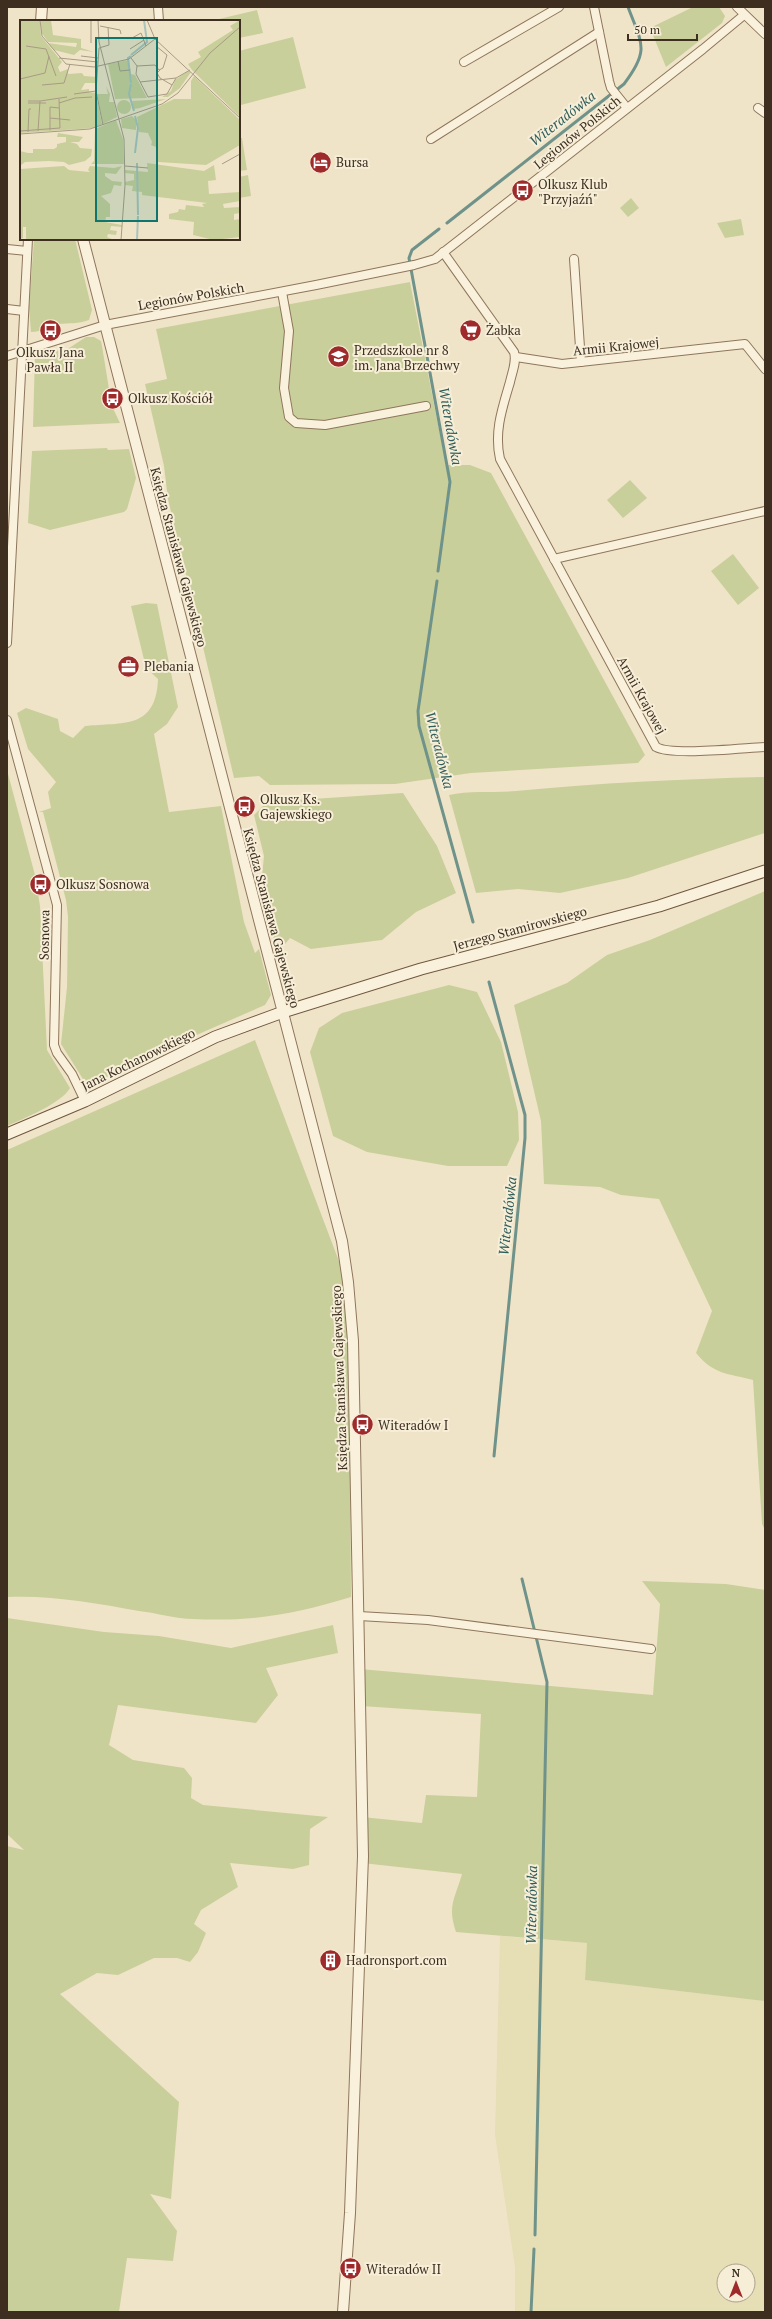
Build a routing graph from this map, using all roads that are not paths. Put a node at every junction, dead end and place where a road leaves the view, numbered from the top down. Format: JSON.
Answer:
{"nodes":[{"id":1,"x":42,"y":7,"type":"edge"},
{"id":2,"x":158,"y":7,"type":"edge"},
{"id":3,"x":560,"y":7,"type":"edge"},
{"id":4,"x":594,"y":7,"type":"edge"},
{"id":5,"x":737,"y":7,"type":"edge"},
{"id":6,"x":744,"y":15,"type":"junction"},
{"id":7,"x":42,"y":20,"type":"edge"},
{"id":8,"x":159,"y":20,"type":"edge"},
{"id":9,"x":599,"y":32,"type":"junction"},
{"id":10,"x":765,"y":34,"type":"edge"},
{"id":11,"x":464,"y":62,"type":"dead end"},
{"id":12,"x":627,"y":108,"type":"junction"},
{"id":13,"x":758,"y":108,"type":"dead end"},
{"id":14,"x":765,"y":113,"type":"edge"},
{"id":15,"x":431,"y":139,"type":"dead end"},
{"id":16,"x":28,"y":240,"type":"edge"},
{"id":17,"x":83,"y":240,"type":"edge"},
{"id":18,"x":7,"y":249,"type":"edge"},
{"id":19,"x":27,"y":251,"type":"junction"},
{"id":20,"x":443,"y":252,"type":"junction"},
{"id":21,"x":574,"y":259,"type":"dead end"},
{"id":22,"x":282,"y":292,"type":"junction"},
{"id":23,"x":7,"y":309,"type":"edge"},
{"id":24,"x":24,"y":311,"type":"junction"},
{"id":25,"x":105,"y":325,"type":"junction"},
{"id":26,"x":21,"y":352,"type":"junction"},
{"id":27,"x":7,"y":356,"type":"edge"},
{"id":28,"x":516,"y":357,"type":"junction"},
{"id":29,"x":581,"y":362,"type":"junction"},
{"id":30,"x":765,"y":369,"type":"edge"},
{"id":31,"x":426,"y":406,"type":"dead end"},
{"id":32,"x":765,"y":511,"type":"edge"},
{"id":33,"x":554,"y":559,"type":"junction"},
{"id":34,"x":7,"y":643,"type":"edge"},
{"id":35,"x":7,"y":720,"type":"edge"},
{"id":36,"x":765,"y":747,"type":"edge"},
{"id":37,"x":765,"y":871,"type":"edge"},
{"id":38,"x":283,"y":1012,"type":"junction"},
{"id":39,"x":85,"y":1101,"type":"junction"},
{"id":40,"x":7,"y":1134,"type":"edge"},
{"id":41,"x":359,"y":1616,"type":"junction"},
{"id":42,"x":651,"y":1649,"type":"dead end"},
{"id":43,"x":343,"y":2312,"type":"edge"}],
"edges":[{"from":1,"to":7,"type":"street"},
{"from":2,"to":8,"type":"street"},
{"from":3,"to":11,"type":"street"},
{"from":4,"to":9,"type":"street"},
{"from":5,"to":6,"type":"street"},
{"from":6,"to":10,"type":"street"},
{"from":6,"to":12,"type":"street","name":"Legionów Polskich"},
{"from":9,"to":12,"type":"street"},
{"from":9,"to":15,"type":"street"},
{"from":12,"to":20,"type":"street","name":"Legionów Polskich"},
{"from":13,"to":14,"type":"street"},
{"from":16,"to":19,"type":"street"},
{"from":17,"to":25,"type":"street","name":"Księdza Stanisława Gajewskiego"},
{"from":18,"to":19,"type":"street"},
{"from":19,"to":24,"type":"street"},
{"from":20,"to":22,"type":"street","name":"Legionów Polskich"},
{"from":20,"to":28,"type":"street"},
{"from":21,"to":29,"type":"street"},
{"from":22,"to":25,"type":"street","name":"Legionów Polskich"},
{"from":22,"to":31,"type":"street"},
{"from":23,"to":24,"type":"street"},
{"from":24,"to":26,"type":"street"},
{"from":25,"to":26,"type":"street","name":"Legionów Polskich"},
{"from":25,"to":38,"type":"street","name":"Księdza Stanisława Gajewskiego"},
{"from":26,"to":27,"type":"street","name":"Legionów Polskich"},
{"from":26,"to":34,"type":"street"},
{"from":28,"to":29,"type":"street","name":"Armii Krajowej"},
{"from":28,"to":33,"type":"street","name":"Armii Krajowej"},
{"from":29,"to":30,"type":"street","name":"Armii Krajowej"},
{"from":32,"to":33,"type":"street"},
{"from":33,"to":36,"type":"street","name":"Armii Krajowej"},
{"from":35,"to":39,"type":"street","name":"Sosnowa"},
{"from":37,"to":38,"type":"main road","name":"Jerzego Stamirowskiego"},
{"from":38,"to":39,"type":"main road","name":"Jana Kochanowskiego"},
{"from":38,"to":41,"type":"street","name":"Księdza Stanisława Gajewskiego"},
{"from":39,"to":40,"type":"main road","name":"Jana Kochanowskiego"},
{"from":41,"to":42,"type":"street"},
{"from":41,"to":43,"type":"street","name":"Księdza Stanisława Gajewskiego"}]}
